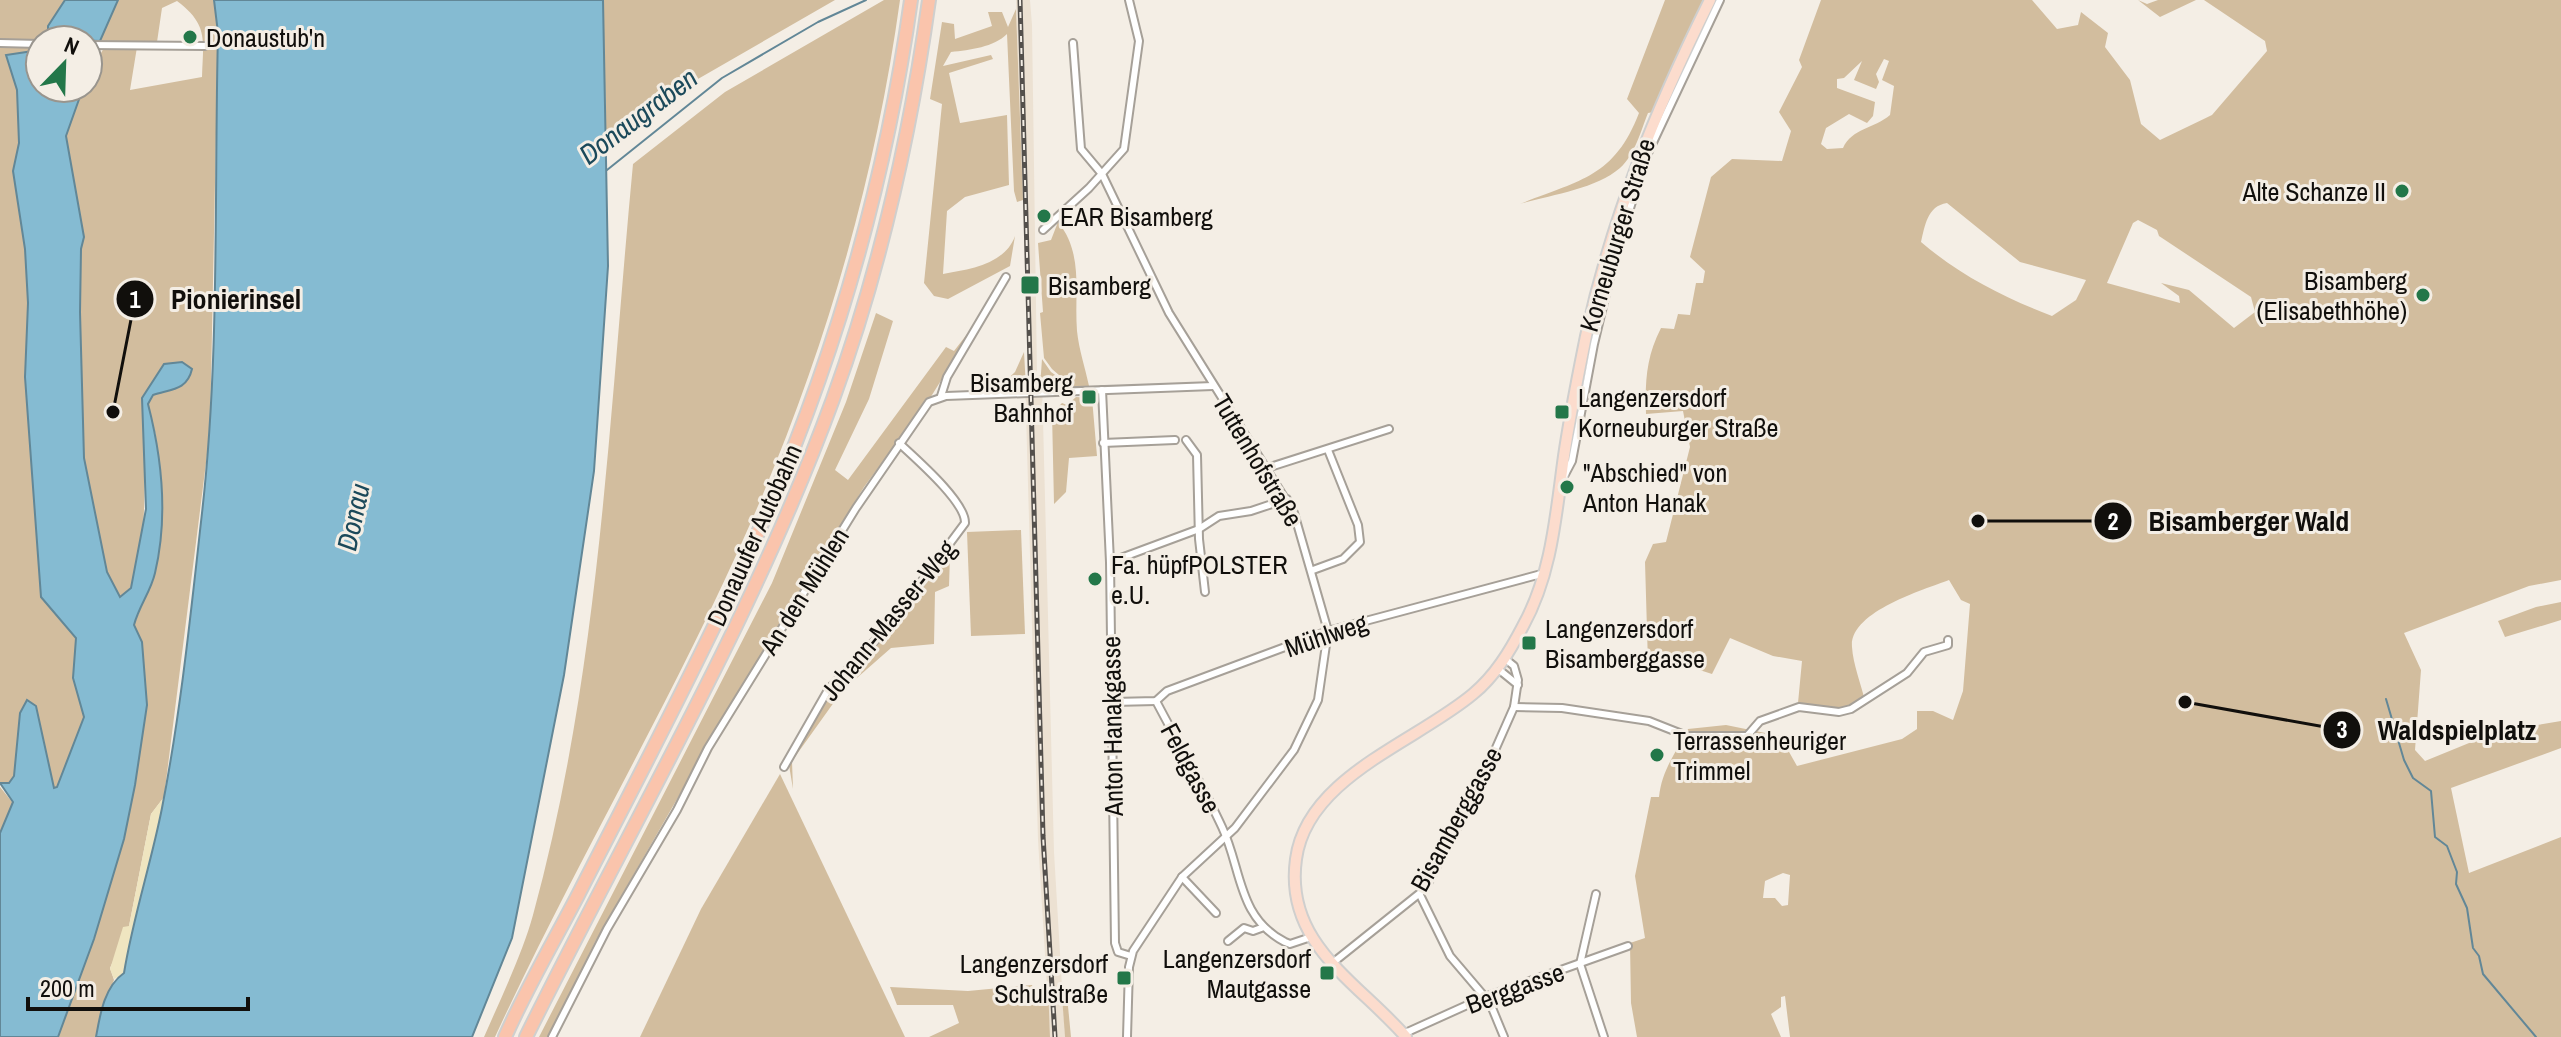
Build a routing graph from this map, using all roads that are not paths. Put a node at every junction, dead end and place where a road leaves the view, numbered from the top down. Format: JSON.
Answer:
{"nodes":[{"id":1,"x":1129,"y":0,"type":"edge"},
{"id":2,"x":1720,"y":0,"type":"edge"},
{"id":3,"x":929,"y":2,"type":"edge"},
{"id":4,"x":1710,"y":5,"type":"edge"},
{"id":5,"x":910,"y":6,"type":"edge"},
{"id":6,"x":0,"y":43,"type":"edge"},
{"id":7,"x":1073,"y":43,"type":"dead end"},
{"id":8,"x":24,"y":44,"type":"edge"},
{"id":9,"x":104,"y":45,"type":"edge"},
{"id":10,"x":205,"y":46,"type":"dead end"},
{"id":11,"x":1102,"y":174,"type":"junction"},
{"id":12,"x":1043,"y":230,"type":"dead end"},
{"id":13,"x":1006,"y":277,"type":"dead end"},
{"id":14,"x":1213,"y":386,"type":"junction"},
{"id":15,"x":1102,"y":390,"type":"junction"},
{"id":16,"x":941,"y":396,"type":"junction"},
{"id":17,"x":1389,"y":429,"type":"dead end"},
{"id":18,"x":1175,"y":440,"type":"dead end"},
{"id":19,"x":1186,"y":440,"type":"dead end"},
{"id":20,"x":899,"y":443,"type":"junction"},
{"id":21,"x":1103,"y":443,"type":"junction"},
{"id":22,"x":1328,"y":450,"type":"junction"},
{"id":23,"x":1267,"y":468,"type":"junction"},
{"id":24,"x":1287,"y":499,"type":"junction"},
{"id":25,"x":1199,"y":529,"type":"junction"},
{"id":26,"x":1110,"y":562,"type":"junction"},
{"id":27,"x":1313,"y":570,"type":"junction"},
{"id":28,"x":1545,"y":573,"type":"junction"},
{"id":29,"x":1205,"y":592,"type":"dead end"},
{"id":30,"x":1328,"y":631,"type":"junction"},
{"id":31,"x":1948,"y":640,"type":"dead end"},
{"id":32,"x":1504,"y":658,"type":"junction"},
{"id":33,"x":1497,"y":668,"type":"junction"},
{"id":34,"x":1518,"y":685,"type":"junction"},
{"id":35,"x":1156,"y":701,"type":"junction"},
{"id":36,"x":1113,"y":702,"type":"junction"},
{"id":37,"x":1514,"y":707,"type":"junction"},
{"id":38,"x":784,"y":767,"type":"dead end"},
{"id":39,"x":1226,"y":836,"type":"junction"},
{"id":40,"x":1182,"y":877,"type":"junction"},
{"id":41,"x":1596,"y":894,"type":"dead end"},
{"id":42,"x":1420,"y":895,"type":"junction"},
{"id":43,"x":1216,"y":913,"type":"dead end"},
{"id":44,"x":1264,"y":927,"type":"junction"},
{"id":45,"x":1311,"y":937,"type":"junction"},
{"id":46,"x":1228,"y":941,"type":"dead end"},
{"id":47,"x":1628,"y":946,"type":"dead end"},
{"id":48,"x":1131,"y":956,"type":"junction"},
{"id":49,"x":1580,"y":964,"type":"junction"},
{"id":50,"x":1330,"y":965,"type":"junction"},
{"id":51,"x":1485,"y":997,"type":"junction"},
{"id":52,"x":1404,"y":1035,"type":"edge"},
{"id":53,"x":505,"y":1037,"type":"edge"},
{"id":54,"x":526,"y":1037,"type":"edge"},
{"id":55,"x":552,"y":1037,"type":"edge"},
{"id":56,"x":1127,"y":1037,"type":"edge"},
{"id":57,"x":1504,"y":1037,"type":"edge"},
{"id":58,"x":1604,"y":1037,"type":"edge"}],
"edges":[{"from":1,"to":11,"type":"street"},
{"from":2,"to":4,"type":"street"},
{"from":3,"to":54,"type":"highway","name":"Donauufer Autobahn"},
{"from":4,"to":28,"type":"main road","name":"Korneuburger Straße"},
{"from":5,"to":53,"type":"highway","name":"Donauufer Autobahn"},
{"from":6,"to":8,"type":"street"},
{"from":7,"to":11,"type":"street","name":"Tuttenhofstraße"},
{"from":9,"to":10,"type":"street"},
{"from":11,"to":12,"type":"street"},
{"from":11,"to":14,"type":"street","name":"Tuttenhofstraße"},
{"from":13,"to":16,"type":"street"},
{"from":14,"to":15,"type":"street"},
{"from":14,"to":23,"type":"street","name":"Tuttenhofstraße"},
{"from":15,"to":16,"type":"street"},
{"from":15,"to":21,"type":"street","name":"Anton Hanakgasse"},
{"from":16,"to":20,"type":"street","name":"An den Mühlen"},
{"from":17,"to":22,"type":"street"},
{"from":18,"to":21,"type":"street"},
{"from":19,"to":25,"type":"street"},
{"from":20,"to":38,"type":"street","name":"Johann-Masser-Weg"},
{"from":20,"to":55,"type":"street","name":"An den Mühlen"},
{"from":21,"to":26,"type":"street","name":"Anton Hanakgasse"},
{"from":22,"to":23,"type":"street"},
{"from":22,"to":27,"type":"street"},
{"from":23,"to":24,"type":"street","name":"Tuttenhofstraße"},
{"from":24,"to":25,"type":"street"},
{"from":24,"to":27,"type":"street","name":"Tuttenhofstraße"},
{"from":25,"to":26,"type":"street"},
{"from":25,"to":29,"type":"street"},
{"from":26,"to":36,"type":"street","name":"Anton Hanakgasse"},
{"from":27,"to":30,"type":"street","name":"Tuttenhofstraße"},
{"from":28,"to":30,"type":"street","name":"Mühlweg"},
{"from":28,"to":32,"type":"main road","name":"Korneuburger Straße"},
{"from":30,"to":35,"type":"street","name":"Mühlweg"},
{"from":30,"to":39,"type":"street","name":"Tuttenhofstraße"},
{"from":31,"to":37,"type":"street"},
{"from":32,"to":33,"type":"main road","name":"Korneuburger Straße"},
{"from":32,"to":34,"type":"street"},
{"from":33,"to":34,"type":"street"},
{"from":33,"to":45,"type":"main road","name":"Korneuburger Straße"},
{"from":34,"to":37,"type":"street","name":"Bisamberggasse"},
{"from":35,"to":36,"type":"street","name":"Mühlweg"},
{"from":35,"to":39,"type":"street","name":"Feldgasse"},
{"from":36,"to":48,"type":"street","name":"Anton Hanakgasse"},
{"from":37,"to":42,"type":"street","name":"Bisamberggasse"},
{"from":39,"to":40,"type":"street","name":"Tuttenhofstraße"},
{"from":39,"to":44,"type":"street","name":"Feldgasse"},
{"from":40,"to":43,"type":"street"},
{"from":40,"to":48,"type":"street","name":"Tuttenhofstraße"},
{"from":41,"to":49,"type":"street"},
{"from":42,"to":50,"type":"street","name":"Bisamberggasse"},
{"from":42,"to":51,"type":"street"},
{"from":44,"to":45,"type":"street"},
{"from":44,"to":46,"type":"street"},
{"from":45,"to":50,"type":"main road","name":"Korneuburger Straße"},
{"from":47,"to":49,"type":"street","name":"Berggasse"},
{"from":48,"to":56,"type":"street"},
{"from":49,"to":51,"type":"street","name":"Berggasse"},
{"from":49,"to":58,"type":"street"},
{"from":50,"to":52,"type":"main road","name":"Korneuburger Straße"},
{"from":51,"to":52,"type":"street","name":"Berggasse"},
{"from":51,"to":57,"type":"street"}]}
